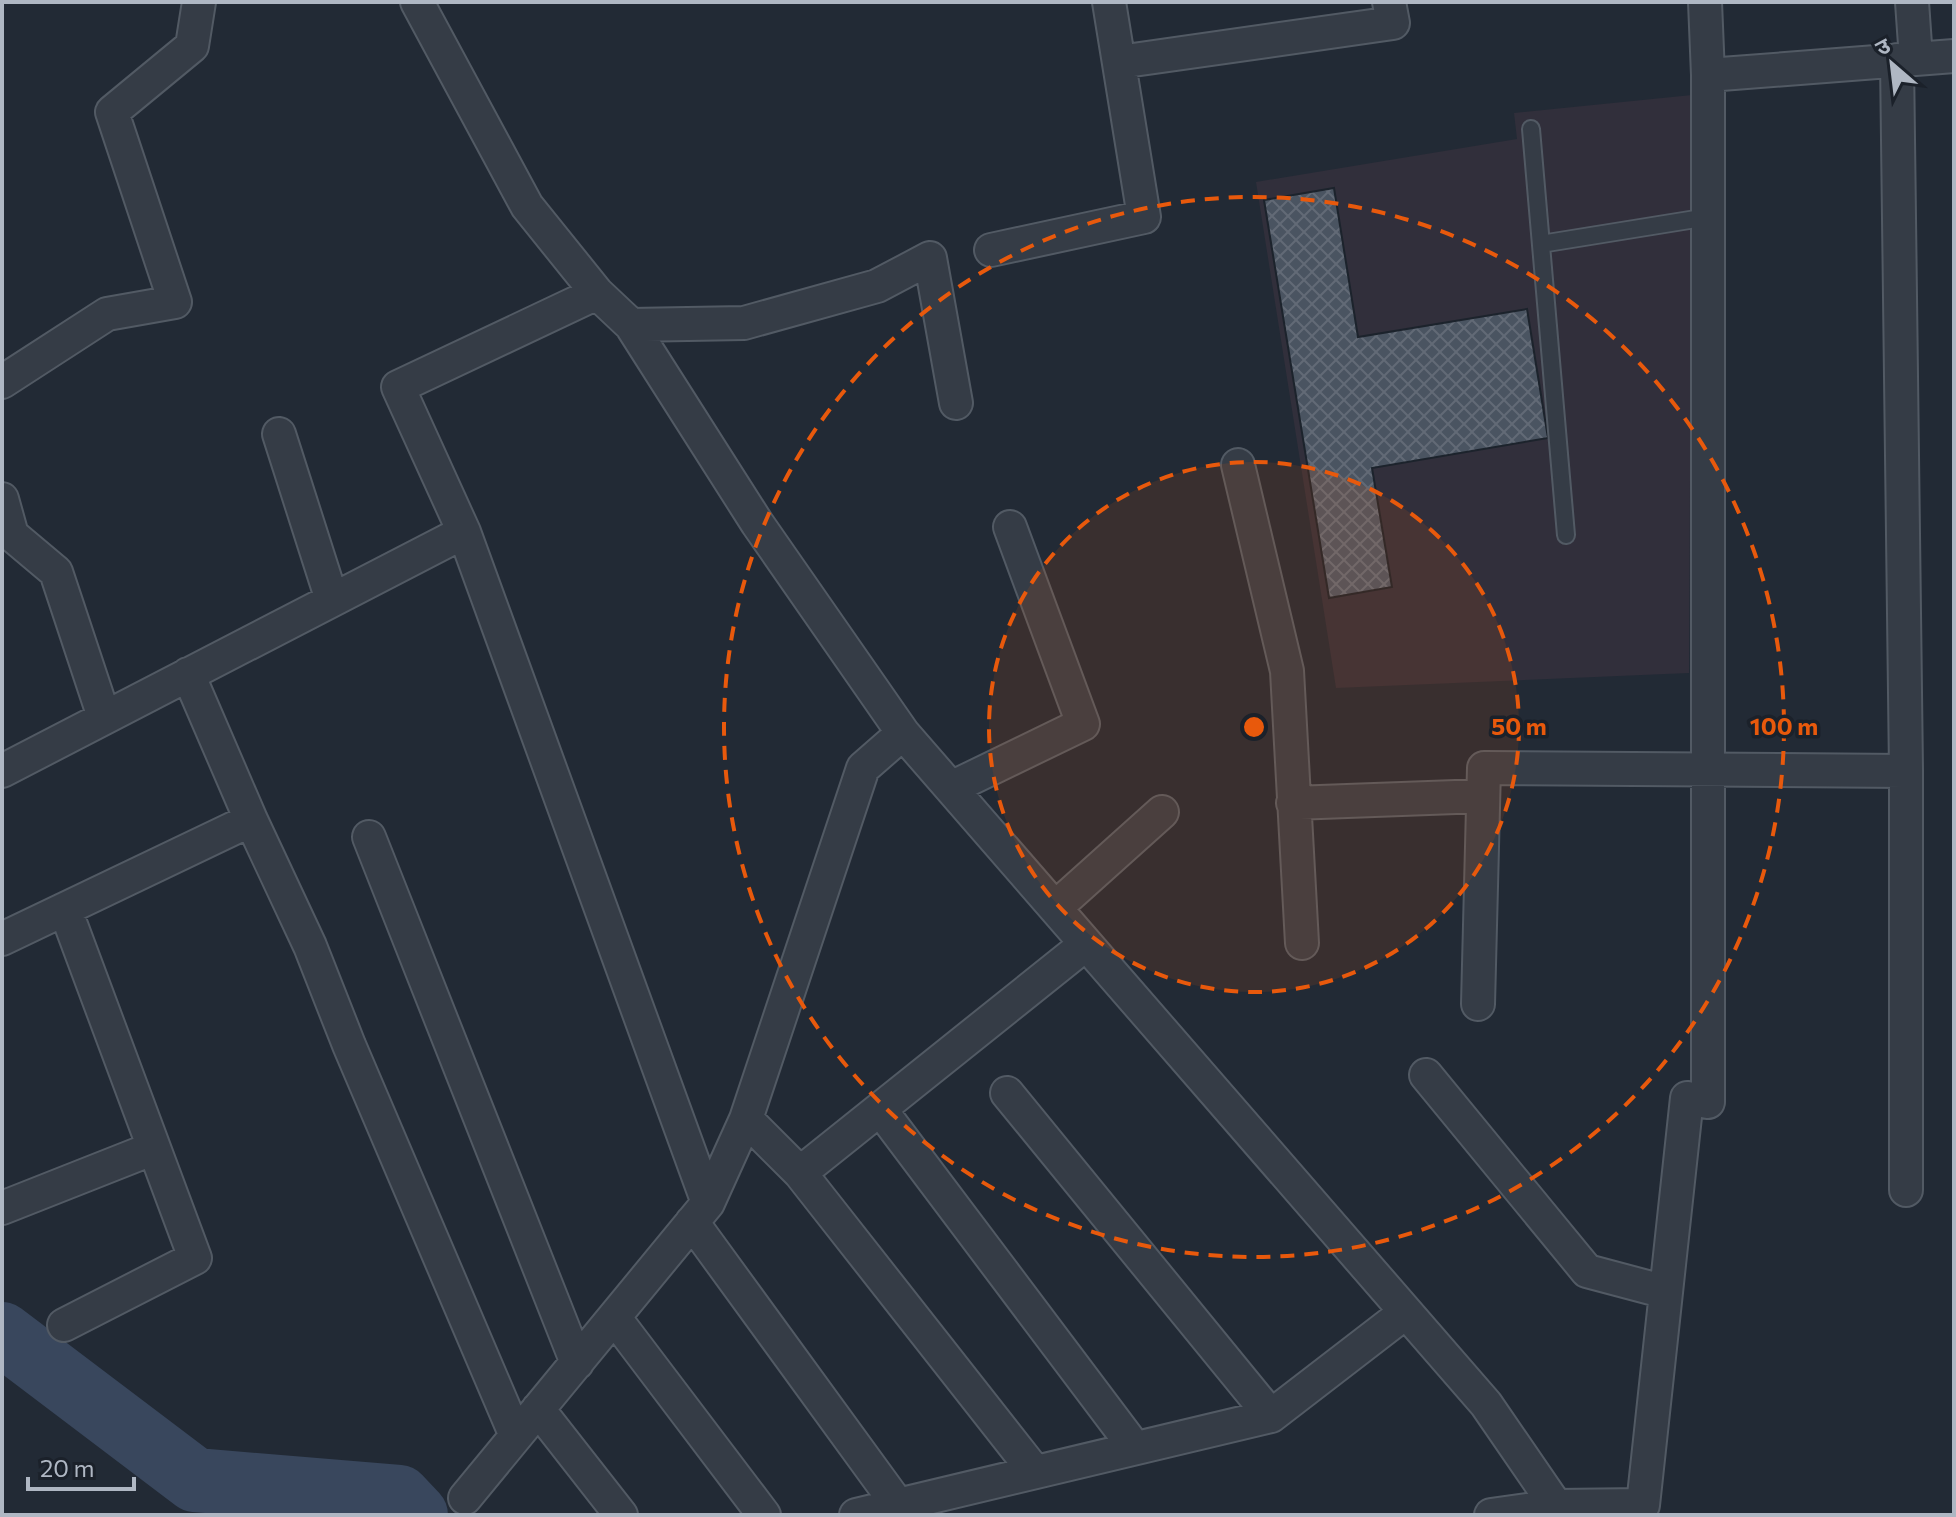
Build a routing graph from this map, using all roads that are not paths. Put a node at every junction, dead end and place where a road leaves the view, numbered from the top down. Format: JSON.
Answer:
{"nodes":[{"id":1,"x":199,"y":2,"type":"edge"},
{"id":2,"x":417,"y":2,"type":"edge"},
{"id":3,"x":1109,"y":2,"type":"edge"},
{"id":4,"x":1389,"y":2,"type":"edge"},
{"id":5,"x":1705,"y":2,"type":"edge"},
{"id":6,"x":1912,"y":2,"type":"edge"},
{"id":7,"x":1954,"y":56,"type":"edge"},
{"id":8,"x":1907,"y":60,"type":"junction"},
{"id":9,"x":1119,"y":62,"type":"junction"},
{"id":10,"x":1708,"y":75,"type":"junction"},
{"id":11,"x":1531,"y":129,"type":"dead end"},
{"id":12,"x":1708,"y":217,"type":"junction"},
{"id":13,"x":1541,"y":244,"type":"junction"},
{"id":14,"x":991,"y":250,"type":"dead end"},
{"id":15,"x":597,"y":293,"type":"junction"},
{"id":16,"x":631,"y":325,"type":"junction"},
{"id":17,"x":2,"y":382,"type":"edge"},
{"id":18,"x":956,"y":403,"type":"dead end"},
{"id":19,"x":279,"y":434,"type":"dead end"},
{"id":20,"x":1238,"y":465,"type":"dead end"},
{"id":21,"x":2,"y":499,"type":"edge"},
{"id":22,"x":1010,"y":527,"type":"dead end"},
{"id":23,"x":464,"y":532,"type":"junction"},
{"id":24,"x":1566,"y":535,"type":"dead end"},
{"id":25,"x":332,"y":600,"type":"junction"},
{"id":26,"x":188,"y":674,"type":"junction"},
{"id":27,"x":104,"y":717,"type":"junction"},
{"id":28,"x":903,"y":733,"type":"junction"},
{"id":29,"x":1706,"y":768,"type":"junction"},
{"id":30,"x":2,"y":771,"type":"edge"},
{"id":31,"x":1906,"y":771,"type":"junction"},
{"id":32,"x":951,"y":788,"type":"junction"},
{"id":33,"x":1483,"y":796,"type":"junction"},
{"id":34,"x":1293,"y":803,"type":"junction"},
{"id":35,"x":1162,"y":812,"type":"dead end"},
{"id":36,"x":251,"y":820,"type":"junction"},
{"id":37,"x":369,"y":837,"type":"dead end"},
{"id":38,"x":1055,"y":908,"type":"junction"},
{"id":39,"x":65,"y":909,"type":"junction"},
{"id":40,"x":2,"y":939,"type":"edge"},
{"id":41,"x":1302,"y":943,"type":"dead end"},
{"id":42,"x":1086,"y":944,"type":"junction"},
{"id":43,"x":1478,"y":1004,"type":"dead end"},
{"id":44,"x":1426,"y":1075,"type":"dead end"},
{"id":45,"x":1007,"y":1093,"type":"dead end"},
{"id":46,"x":880,"y":1109,"type":"junction"},
{"id":47,"x":746,"y":1119,"type":"junction"},
{"id":48,"x":154,"y":1148,"type":"junction"},
{"id":49,"x":800,"y":1173,"type":"junction"},
{"id":50,"x":1906,"y":1190,"type":"dead end"},
{"id":51,"x":2,"y":1208,"type":"edge"},
{"id":52,"x":700,"y":1212,"type":"junction"},
{"id":53,"x":1666,"y":1292,"type":"junction"},
{"id":54,"x":1406,"y":1312,"type":"junction"},
{"id":55,"x":614,"y":1317,"type":"junction"},
{"id":56,"x":64,"y":1325,"type":"dead end"},
{"id":57,"x":577,"y":1363,"type":"junction"},
{"id":58,"x":538,"y":1409,"type":"junction"},
{"id":59,"x":1271,"y":1416,"type":"junction"},
{"id":60,"x":516,"y":1436,"type":"junction"},
{"id":61,"x":1135,"y":1448,"type":"junction"},
{"id":62,"x":1035,"y":1472,"type":"junction"},
{"id":63,"x":465,"y":1498,"type":"dead end"},
{"id":64,"x":898,"y":1505,"type":"junction"},
{"id":65,"x":1556,"y":1506,"type":"junction"},
{"id":66,"x":621,"y":1515,"type":"edge"},
{"id":67,"x":764,"y":1515,"type":"edge"},
{"id":68,"x":856,"y":1515,"type":"edge"},
{"id":69,"x":1491,"y":1515,"type":"edge"}],
"edges":[{"from":1,"to":17,"type":"street"},
{"from":2,"to":15,"type":"street"},
{"from":3,"to":9,"type":"street"},
{"from":4,"to":9,"type":"street"},
{"from":5,"to":10,"type":"street"},
{"from":6,"to":8,"type":"street"},
{"from":7,"to":8,"type":"street"},
{"from":8,"to":10,"type":"street"},
{"from":8,"to":31,"type":"street"},
{"from":9,"to":14,"type":"street"},
{"from":10,"to":12,"type":"street"},
{"from":11,"to":13,"type":"lane"},
{"from":12,"to":13,"type":"lane"},
{"from":12,"to":29,"type":"street"},
{"from":13,"to":24,"type":"lane"},
{"from":15,"to":16,"type":"street"},
{"from":15,"to":23,"type":"street"},
{"from":16,"to":18,"type":"street"},
{"from":16,"to":28,"type":"street"},
{"from":19,"to":25,"type":"street"},
{"from":20,"to":34,"type":"street"},
{"from":21,"to":27,"type":"street"},
{"from":22,"to":32,"type":"street"},
{"from":23,"to":25,"type":"street"},
{"from":23,"to":52,"type":"street"},
{"from":25,"to":26,"type":"street"},
{"from":26,"to":27,"type":"street"},
{"from":26,"to":36,"type":"street"},
{"from":27,"to":30,"type":"street"},
{"from":28,"to":32,"type":"street"},
{"from":28,"to":47,"type":"street"},
{"from":29,"to":31,"type":"street"},
{"from":29,"to":33,"type":"street"},
{"from":29,"to":53,"type":"street"},
{"from":31,"to":50,"type":"street"},
{"from":32,"to":38,"type":"street"},
{"from":33,"to":34,"type":"street"},
{"from":33,"to":43,"type":"street"},
{"from":34,"to":41,"type":"street"},
{"from":35,"to":38,"type":"street"},
{"from":36,"to":39,"type":"street"},
{"from":36,"to":60,"type":"street"},
{"from":37,"to":57,"type":"street"},
{"from":38,"to":42,"type":"street"},
{"from":39,"to":40,"type":"street"},
{"from":39,"to":48,"type":"street"},
{"from":42,"to":46,"type":"street"},
{"from":42,"to":54,"type":"street"},
{"from":44,"to":53,"type":"street"},
{"from":45,"to":59,"type":"street"},
{"from":46,"to":49,"type":"street"},
{"from":46,"to":61,"type":"street"},
{"from":47,"to":49,"type":"street"},
{"from":47,"to":52,"type":"street"},
{"from":48,"to":51,"type":"street"},
{"from":48,"to":56,"type":"street"},
{"from":49,"to":62,"type":"street"},
{"from":52,"to":55,"type":"street"},
{"from":52,"to":64,"type":"street"},
{"from":53,"to":65,"type":"street"},
{"from":54,"to":59,"type":"street"},
{"from":54,"to":65,"type":"street"},
{"from":55,"to":57,"type":"street"},
{"from":55,"to":67,"type":"street"},
{"from":57,"to":58,"type":"street"},
{"from":58,"to":60,"type":"street"},
{"from":58,"to":66,"type":"street"},
{"from":59,"to":61,"type":"street"},
{"from":60,"to":63,"type":"street"},
{"from":61,"to":62,"type":"street"},
{"from":62,"to":64,"type":"street"},
{"from":64,"to":68,"type":"street"},
{"from":65,"to":69,"type":"street"}]}
